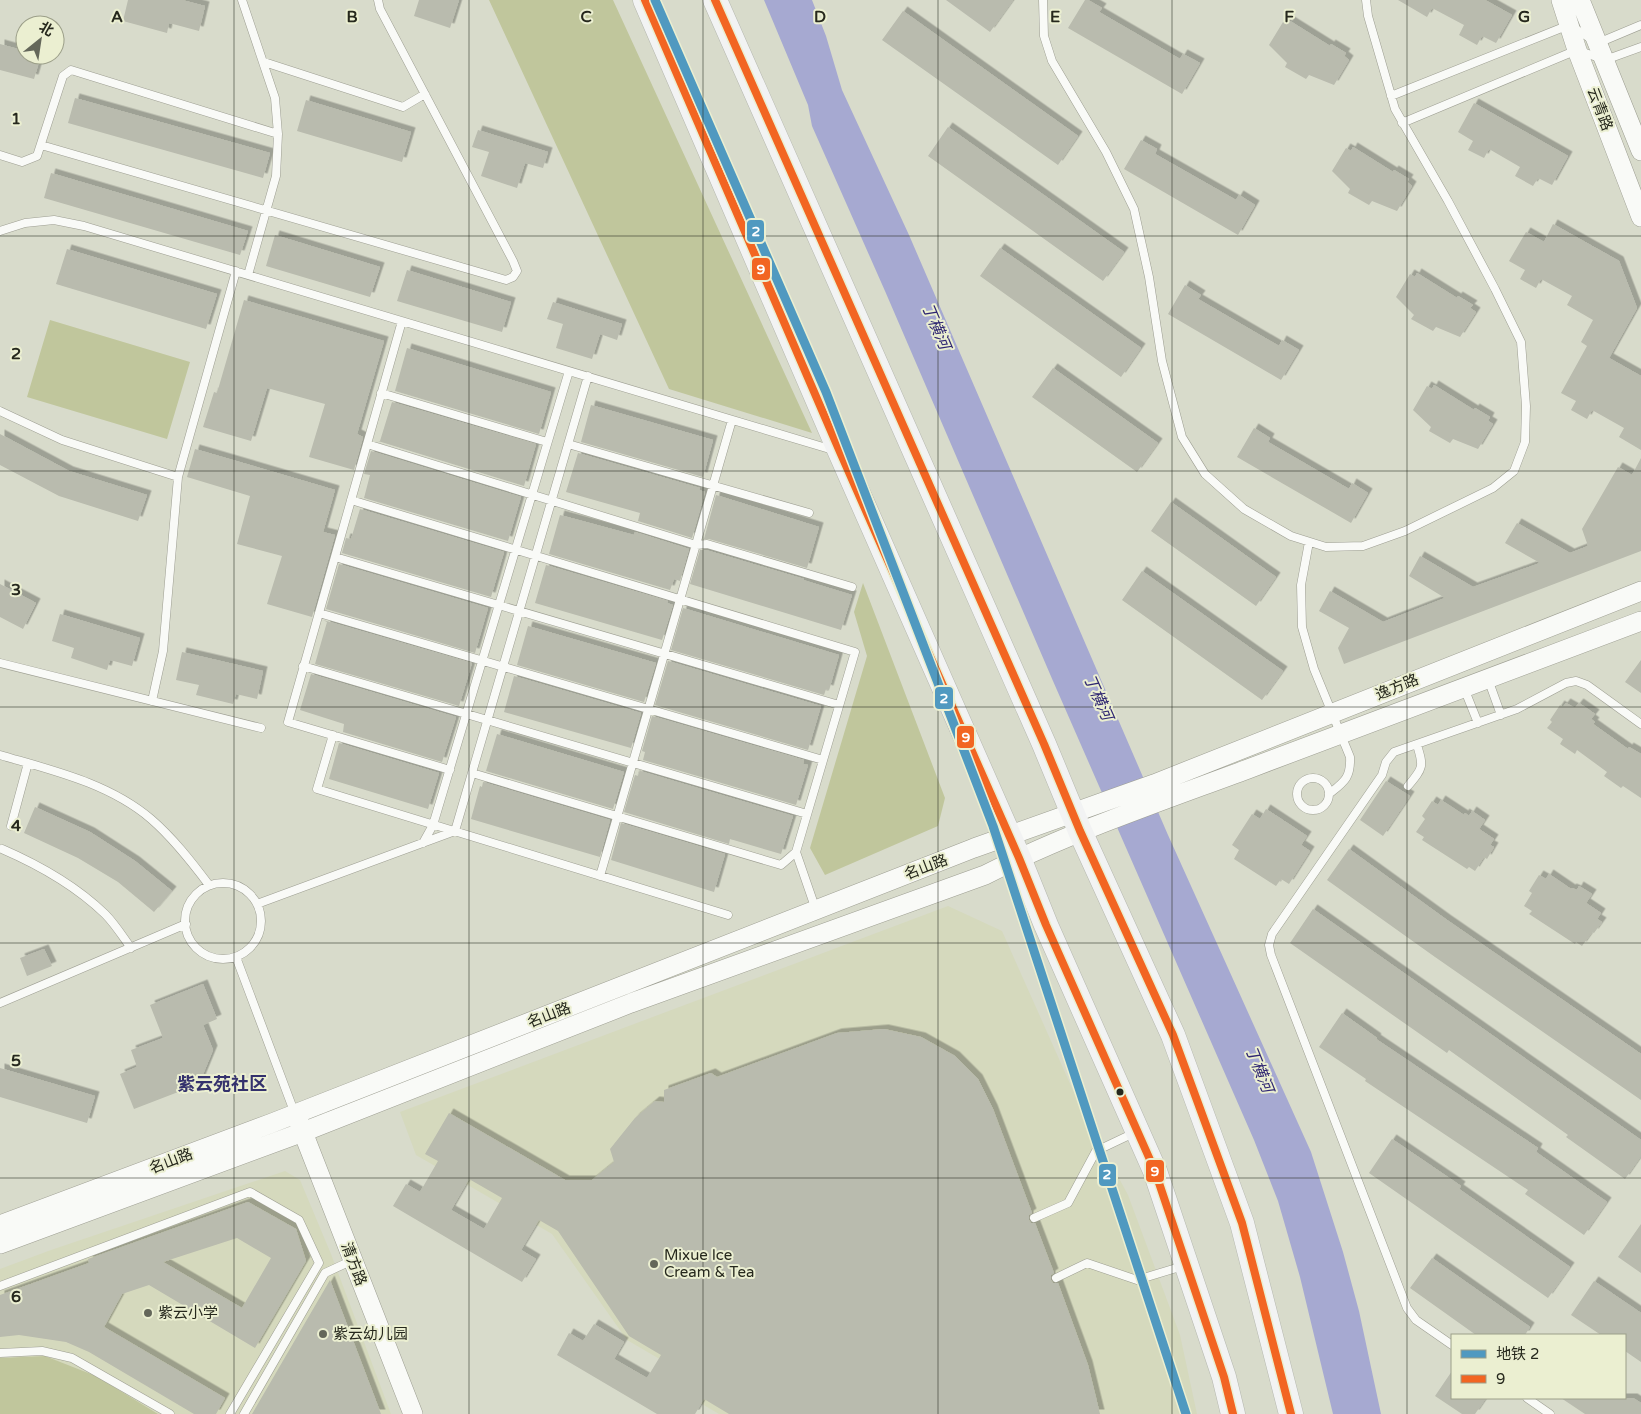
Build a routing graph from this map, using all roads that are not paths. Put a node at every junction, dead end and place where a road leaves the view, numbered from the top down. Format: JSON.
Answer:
{"nodes":[{"id":1,"x":242,"y":0,"type":"edge"},
{"id":2,"x":378,"y":0,"type":"edge"},
{"id":3,"x":644,"y":0,"type":"edge"},
{"id":4,"x":715,"y":0,"type":"edge"},
{"id":5,"x":1043,"y":0,"type":"edge"},
{"id":6,"x":1366,"y":0,"type":"edge"},
{"id":7,"x":1561,"y":0,"type":"edge"},
{"id":8,"x":1580,"y":0,"type":"edge"},
{"id":9,"x":1569,"y":25,"type":"junction"},
{"id":10,"x":1641,"y":25,"type":"edge"},
{"id":11,"x":1641,"y":47,"type":"edge"},
{"id":12,"x":1578,"y":50,"type":"junction"},
{"id":13,"x":1601,"y":51,"type":"junction"},
{"id":14,"x":264,"y":62,"type":"junction"},
{"id":15,"x":425,"y":94,"type":"junction"},
{"id":16,"x":1391,"y":96,"type":"junction"},
{"id":17,"x":1402,"y":123,"type":"junction"},
{"id":18,"x":278,"y":134,"type":"junction"},
{"id":19,"x":40,"y":145,"type":"junction"},
{"id":20,"x":1641,"y":151,"type":"edge"},
{"id":21,"x":0,"y":155,"type":"edge"},
{"id":22,"x":266,"y":211,"type":"junction"},
{"id":23,"x":1641,"y":217,"type":"edge"},
{"id":24,"x":0,"y":231,"type":"edge"},
{"id":25,"x":236,"y":271,"type":"junction"},
{"id":26,"x":248,"y":275,"type":"junction"},
{"id":27,"x":402,"y":321,"type":"junction"},
{"id":28,"x":569,"y":371,"type":"junction"},
{"id":29,"x":588,"y":376,"type":"junction"},
{"id":30,"x":381,"y":393,"type":"junction"},
{"id":31,"x":0,"y":411,"type":"edge"},
{"id":32,"x":732,"y":420,"type":"junction"},
{"id":33,"x":547,"y":442,"type":"junction"},
{"id":34,"x":367,"y":444,"type":"junction"},
{"id":35,"x":568,"y":444,"type":"junction"},
{"id":36,"x":840,"y":452,"type":"junction"},
{"id":37,"x":178,"y":477,"type":"junction"},
{"id":38,"x":713,"y":486,"type":"junction"},
{"id":39,"x":532,"y":495,"type":"junction"},
{"id":40,"x":351,"y":500,"type":"junction"},
{"id":41,"x":551,"y":500,"type":"junction"},
{"id":42,"x":809,"y":513,"type":"dead end"},
{"id":43,"x":1309,"y":542,"type":"junction"},
{"id":44,"x":696,"y":545,"type":"junction"},
{"id":45,"x":515,"y":550,"type":"junction"},
{"id":46,"x":535,"y":556,"type":"junction"},
{"id":47,"x":335,"y":557,"type":"junction"},
{"id":48,"x":852,"y":587,"type":"dead end"},
{"id":49,"x":1641,"y":591,"type":"edge"},
{"id":50,"x":680,"y":599,"type":"junction"},
{"id":51,"x":499,"y":605,"type":"junction"},
{"id":52,"x":519,"y":611,"type":"junction"},
{"id":53,"x":319,"y":612,"type":"junction"},
{"id":54,"x":1641,"y":621,"type":"edge"},
{"id":55,"x":664,"y":653,"type":"junction"},
{"id":56,"x":483,"y":660,"type":"junction"},
{"id":57,"x":0,"y":664,"type":"edge"},
{"id":58,"x":304,"y":666,"type":"junction"},
{"id":59,"x":503,"y":666,"type":"junction"},
{"id":60,"x":1488,"y":679,"type":"junction"},
{"id":61,"x":1464,"y":688,"type":"junction"},
{"id":62,"x":152,"y":701,"type":"junction"},
{"id":63,"x":839,"y":704,"type":"junction"},
{"id":64,"x":648,"y":709,"type":"junction"},
{"id":65,"x":1332,"y":713,"type":"junction"},
{"id":66,"x":467,"y":714,"type":"junction"},
{"id":67,"x":1501,"y":715,"type":"junction"},
{"id":68,"x":488,"y":720,"type":"junction"},
{"id":69,"x":1478,"y":723,"type":"junction"},
{"id":70,"x":1641,"y":724,"type":"edge"},
{"id":71,"x":261,"y":728,"type":"dead end"},
{"id":72,"x":1341,"y":734,"type":"junction"},
{"id":73,"x":333,"y":735,"type":"junction"},
{"id":74,"x":1418,"y":745,"type":"junction"},
{"id":75,"x":0,"y":754,"type":"edge"},
{"id":76,"x":823,"y":760,"type":"junction"},
{"id":77,"x":633,"y":762,"type":"junction"},
{"id":78,"x":28,"y":763,"type":"junction"},
{"id":79,"x":450,"y":770,"type":"junction"},
{"id":80,"x":472,"y":773,"type":"junction"},
{"id":81,"x":1408,"y":786,"type":"dead end"},
{"id":82,"x":1330,"y":794,"type":"junction"},
{"id":83,"x":1097,"y":804,"type":"joint"},
{"id":84,"x":807,"y":814,"type":"junction"},
{"id":85,"x":617,"y":816,"type":"junction"},
{"id":86,"x":1076,"y":822,"type":"junction"},
{"id":87,"x":434,"y":825,"type":"junction"},
{"id":88,"x":11,"y":826,"type":"dead end"},
{"id":89,"x":455,"y":831,"type":"junction"},
{"id":90,"x":1009,"y":836,"type":"junction"},
{"id":91,"x":423,"y":843,"type":"junction"},
{"id":92,"x":2,"y":850,"type":"dead end"},
{"id":93,"x":796,"y":852,"type":"junction"},
{"id":94,"x":1019,"y":858,"type":"junction"},
{"id":95,"x":600,"y":876,"type":"junction"},
{"id":96,"x":209,"y":885,"type":"junction"},
{"id":97,"x":257,"y":904,"type":"junction"},
{"id":98,"x":816,"y":910,"type":"junction"},
{"id":99,"x":728,"y":915,"type":"dead end"},
{"id":100,"x":186,"y":924,"type":"junction"},
{"id":101,"x":131,"y":948,"type":"junction"},
{"id":102,"x":236,"y":957,"type":"junction"},
{"id":103,"x":0,"y":994,"type":"edge"},
{"id":104,"x":2,"y":1002,"type":"edge"},
{"id":105,"x":295,"y":1114,"type":"junction"},
{"id":106,"x":303,"y":1132,"type":"junction"},
{"id":107,"x":1138,"y":1132,"type":"junction"},
{"id":108,"x":1034,"y":1218,"type":"dead end"},
{"id":109,"x":0,"y":1225,"type":"edge"},
{"id":110,"x":0,"y":1244,"type":"edge"},
{"id":111,"x":353,"y":1260,"type":"junction"},
{"id":112,"x":1187,"y":1265,"type":"junction"},
{"id":113,"x":1056,"y":1278,"type":"dead end"},
{"id":114,"x":0,"y":1286,"type":"edge"},
{"id":115,"x":1451,"y":1344,"type":"edge"},
{"id":116,"x":0,"y":1353,"type":"edge"},
{"id":117,"x":1528,"y":1399,"type":"edge"},
{"id":118,"x":170,"y":1414,"type":"edge"},
{"id":119,"x":230,"y":1414,"type":"edge"},
{"id":120,"x":244,"y":1414,"type":"edge"},
{"id":121,"x":413,"y":1414,"type":"edge"},
{"id":122,"x":1232,"y":1414,"type":"edge"},
{"id":123,"x":1291,"y":1414,"type":"edge"},
{"id":124,"x":1550,"y":1414,"type":"edge"}],
"edges":[{"from":1,"to":14,"type":"lane"},
{"from":2,"to":15,"type":"lane"},
{"from":3,"to":36,"type":"main road"},
{"from":4,"to":86,"type":"main road"},
{"from":5,"to":43,"type":"lane"},
{"from":6,"to":16,"type":"lane"},
{"from":7,"to":9,"type":"street","name":"云青路"},
{"from":8,"to":13,"type":"street","name":"云青路"},
{"from":9,"to":12,"type":"street","name":"云青路"},
{"from":9,"to":13,"type":"lane"},
{"from":9,"to":16,"type":"lane"},
{"from":10,"to":13,"type":"lane"},
{"from":11,"to":13,"type":"lane"},
{"from":12,"to":13,"type":"lane"},
{"from":12,"to":17,"type":"lane"},
{"from":12,"to":23,"type":"street","name":"云青路"},
{"from":13,"to":20,"type":"street","name":"云青路"},
{"from":14,"to":15,"type":"lane"},
{"from":14,"to":18,"type":"lane"},
{"from":15,"to":22,"type":"lane"},
{"from":16,"to":17,"type":"lane"},
{"from":17,"to":43,"type":"lane"},
{"from":18,"to":19,"type":"lane"},
{"from":18,"to":22,"type":"lane"},
{"from":19,"to":21,"type":"lane"},
{"from":19,"to":22,"type":"lane"},
{"from":22,"to":26,"type":"lane"},
{"from":24,"to":25,"type":"lane"},
{"from":25,"to":26,"type":"lane"},
{"from":25,"to":37,"type":"lane"},
{"from":26,"to":27,"type":"lane"},
{"from":27,"to":28,"type":"lane"},
{"from":27,"to":30,"type":"lane"},
{"from":28,"to":29,"type":"lane"},
{"from":28,"to":33,"type":"lane"},
{"from":29,"to":32,"type":"lane"},
{"from":29,"to":35,"type":"lane"},
{"from":30,"to":33,"type":"lane"},
{"from":30,"to":34,"type":"lane"},
{"from":31,"to":37,"type":"lane"},
{"from":32,"to":36,"type":"lane"},
{"from":32,"to":38,"type":"lane"},
{"from":33,"to":39,"type":"lane"},
{"from":34,"to":39,"type":"lane"},
{"from":34,"to":40,"type":"lane"},
{"from":35,"to":38,"type":"lane"},
{"from":35,"to":41,"type":"lane"},
{"from":36,"to":90,"type":"main road"},
{"from":37,"to":62,"type":"lane"},
{"from":38,"to":42,"type":"lane"},
{"from":38,"to":44,"type":"lane"},
{"from":39,"to":41,"type":"lane"},
{"from":39,"to":45,"type":"lane"},
{"from":40,"to":45,"type":"lane"},
{"from":40,"to":47,"type":"lane"},
{"from":41,"to":44,"type":"lane"},
{"from":41,"to":46,"type":"lane"},
{"from":43,"to":65,"type":"lane"},
{"from":44,"to":48,"type":"lane"},
{"from":44,"to":50,"type":"lane"},
{"from":45,"to":46,"type":"lane"},
{"from":45,"to":51,"type":"lane"},
{"from":46,"to":50,"type":"lane"},
{"from":46,"to":52,"type":"lane"},
{"from":47,"to":51,"type":"lane"},
{"from":47,"to":53,"type":"lane"},
{"from":49,"to":65,"type":"street","name":"逸方路"},
{"from":50,"to":55,"type":"lane"},
{"from":50,"to":63,"type":"lane"},
{"from":51,"to":52,"type":"lane"},
{"from":51,"to":56,"type":"lane"},
{"from":52,"to":55,"type":"lane"},
{"from":52,"to":59,"type":"lane"},
{"from":53,"to":56,"type":"lane"},
{"from":53,"to":58,"type":"lane"},
{"from":54,"to":60,"type":"street","name":"逸方路"},
{"from":55,"to":63,"type":"lane"},
{"from":55,"to":64,"type":"lane"},
{"from":56,"to":59,"type":"lane"},
{"from":56,"to":66,"type":"lane"},
{"from":57,"to":62,"type":"lane"},
{"from":58,"to":66,"type":"lane"},
{"from":58,"to":73,"type":"lane"},
{"from":59,"to":64,"type":"lane"},
{"from":59,"to":68,"type":"lane"},
{"from":60,"to":61,"type":"street","name":"逸方路"},
{"from":60,"to":67,"type":"lane"},
{"from":61,"to":69,"type":"lane"},
{"from":61,"to":72,"type":"street","name":"逸方路"},
{"from":62,"to":71,"type":"lane"},
{"from":63,"to":76,"type":"lane"},
{"from":64,"to":76,"type":"lane"},
{"from":64,"to":77,"type":"lane"},
{"from":65,"to":72,"type":"lane"},
{"from":65,"to":83,"type":"street","name":"逸方路"},
{"from":66,"to":68,"type":"lane"},
{"from":66,"to":79,"type":"lane"},
{"from":67,"to":69,"type":"lane"},
{"from":67,"to":70,"type":"lane"},
{"from":68,"to":77,"type":"lane"},
{"from":68,"to":80,"type":"lane"},
{"from":69,"to":74,"type":"lane"},
{"from":72,"to":82,"type":"lane"},
{"from":72,"to":86,"type":"street","name":"逸方路"},
{"from":73,"to":79,"type":"lane"},
{"from":73,"to":87,"type":"lane"},
{"from":74,"to":81,"type":"lane"},
{"from":74,"to":115,"type":"lane"},
{"from":75,"to":78,"type":"lane"},
{"from":76,"to":84,"type":"lane"},
{"from":77,"to":84,"type":"lane"},
{"from":77,"to":85,"type":"lane"},
{"from":78,"to":88,"type":"lane"},
{"from":78,"to":96,"type":"lane"},
{"from":79,"to":87,"type":"lane"},
{"from":80,"to":85,"type":"lane"},
{"from":80,"to":89,"type":"lane"},
{"from":82,"to":82,"type":"lane"},
{"from":83,"to":86,"type":"street","name":"名山路"},
{"from":84,"to":93,"type":"lane"},
{"from":85,"to":93,"type":"lane"},
{"from":85,"to":95,"type":"lane"},
{"from":86,"to":90,"type":"street","name":"名山路"},
{"from":86,"to":94,"type":"street","name":"名山路"},
{"from":86,"to":123,"type":"main road"},
{"from":87,"to":89,"type":"lane"},
{"from":87,"to":91,"type":"lane"},
{"from":89,"to":91,"type":"lane"},
{"from":89,"to":95,"type":"lane"},
{"from":90,"to":94,"type":"main road"},
{"from":90,"to":98,"type":"street","name":"名山路"},
{"from":91,"to":97,"type":"lane"},
{"from":92,"to":101,"type":"lane"},
{"from":93,"to":98,"type":"lane"},
{"from":94,"to":106,"type":"street","name":"名山路"},
{"from":94,"to":107,"type":"main road"},
{"from":95,"to":99,"type":"lane"},
{"from":96,"to":97,"type":"lane"},
{"from":96,"to":100,"type":"lane"},
{"from":97,"to":102,"type":"lane"},
{"from":98,"to":105,"type":"street","name":"名山路"},
{"from":100,"to":101,"type":"lane"},
{"from":100,"to":102,"type":"lane"},
{"from":101,"to":104,"type":"lane"},
{"from":102,"to":105,"type":"lane"},
{"from":103,"to":104,"type":"lane"},
{"from":105,"to":106,"type":"street","name":"清方路"},
{"from":105,"to":109,"type":"street","name":"名山路"},
{"from":106,"to":110,"type":"street","name":"名山路"},
{"from":106,"to":111,"type":"street","name":"清方路"},
{"from":107,"to":108,"type":"lane"},
{"from":107,"to":112,"type":"main road"},
{"from":111,"to":120,"type":"lane"},
{"from":111,"to":121,"type":"street","name":"清方路"},
{"from":112,"to":113,"type":"lane"},
{"from":112,"to":122,"type":"main road"},
{"from":114,"to":119,"type":"lane"},
{"from":116,"to":118,"type":"lane"},
{"from":117,"to":124,"type":"lane"}]}
